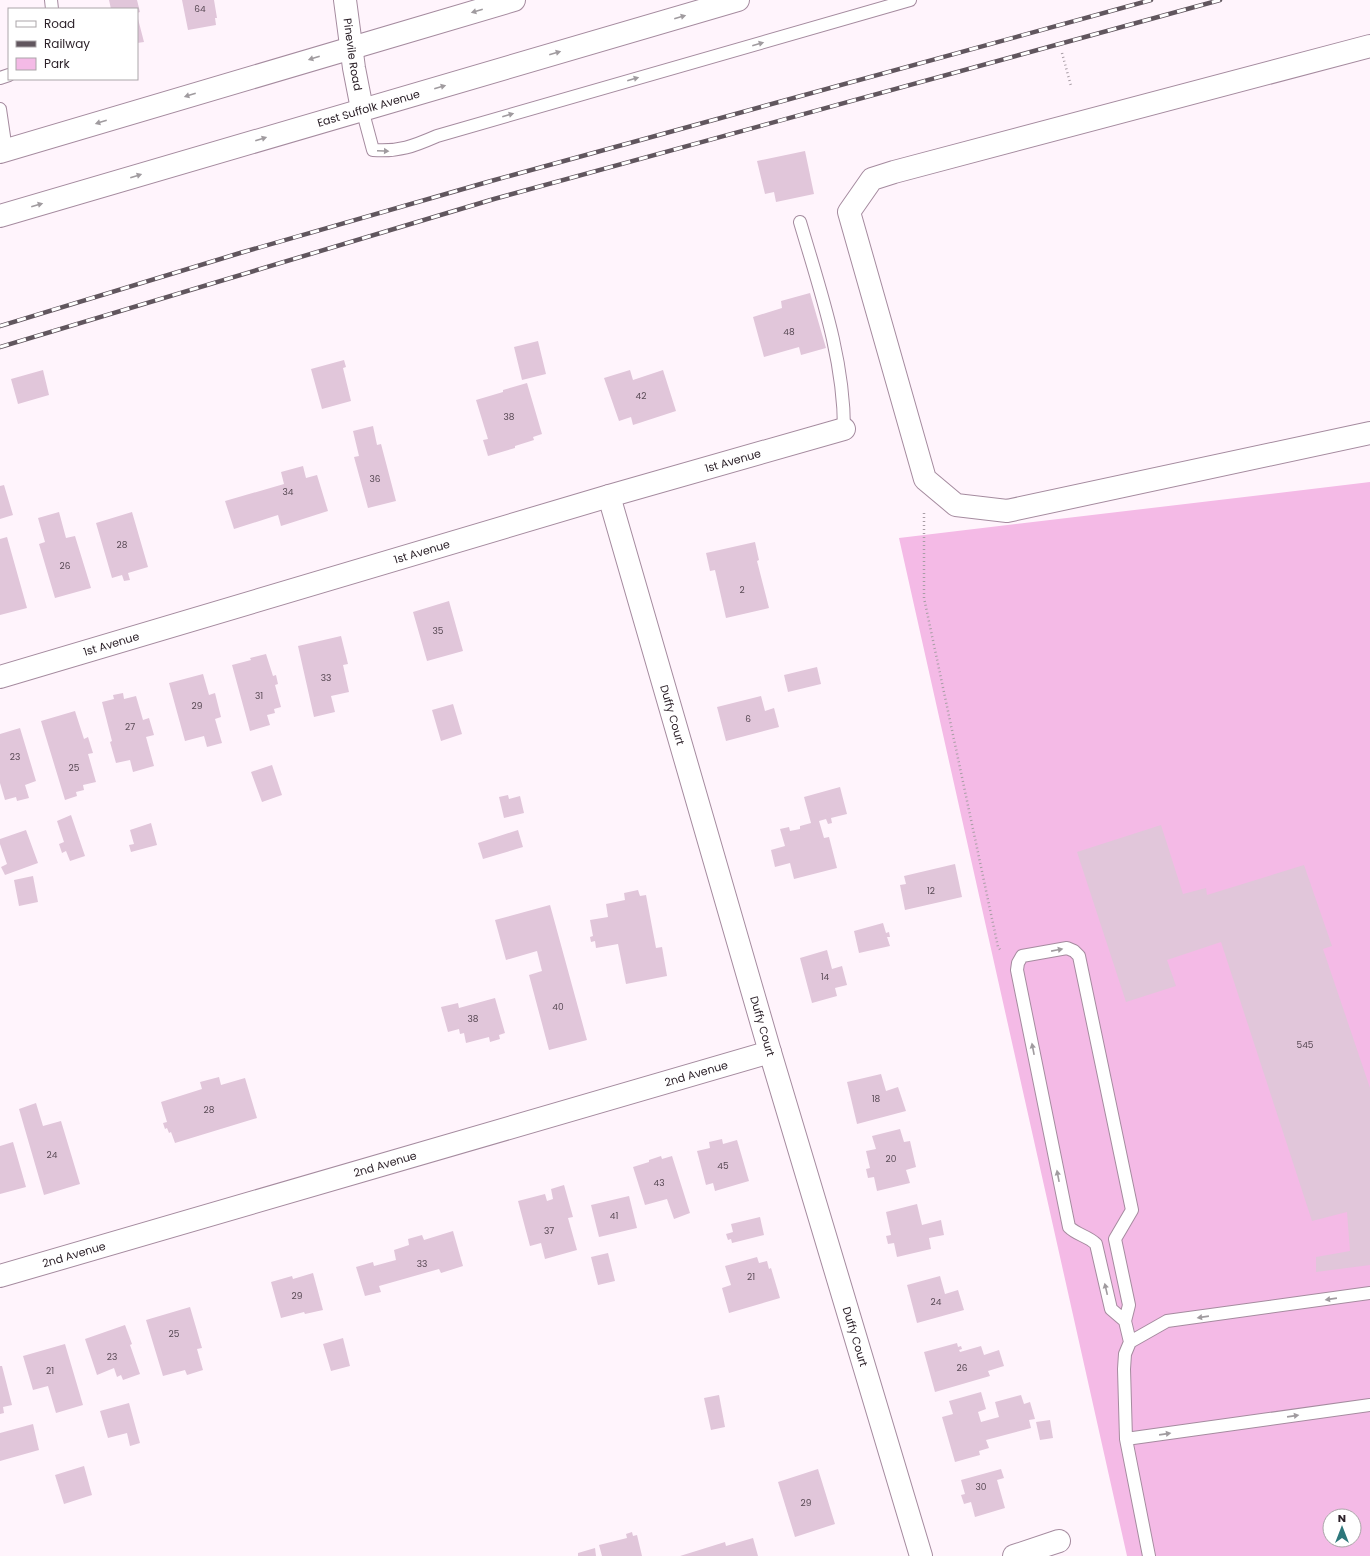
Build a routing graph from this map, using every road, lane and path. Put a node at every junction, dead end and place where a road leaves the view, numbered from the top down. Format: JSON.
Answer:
{"nodes":[{"id":1,"x":345,"y":0,"type":"edge"},
{"id":2,"x":514,"y":0,"type":"edge"},
{"id":3,"x":738,"y":0,"type":"edge"},
{"id":4,"x":910,"y":0,"type":"edge"},
{"id":5,"x":1370,"y":46,"type":"edge"},
{"id":6,"x":352,"y":47,"type":"junction"},
{"id":7,"x":1062,"y":53,"type":"dead end"},
{"id":8,"x":1071,"y":86,"type":"dead end"},
{"id":9,"x":362,"y":109,"type":"junction"},
{"id":10,"x":0,"y":110,"type":"edge"},
{"id":11,"x":3,"y":151,"type":"edge"},
{"id":12,"x":0,"y":216,"type":"edge"},
{"id":13,"x":800,"y":222,"type":"dead end"},
{"id":14,"x":844,"y":429,"type":"joint"},
{"id":15,"x":1370,"y":433,"type":"edge"},
{"id":16,"x":925,"y":479,"type":"junction"},
{"id":17,"x":609,"y":496,"type":"junction"},
{"id":18,"x":0,"y":677,"type":"edge"},
{"id":19,"x":1017,"y":970,"type":"junction"},
{"id":20,"x":770,"y":1052,"type":"junction"},
{"id":21,"x":0,"y":1276,"type":"edge"},
{"id":22,"x":1370,"y":1293,"type":"edge"},
{"id":23,"x":1125,"y":1320,"type":"junction"},
{"id":24,"x":1130,"y":1342,"type":"junction"},
{"id":25,"x":1370,"y":1405,"type":"edge"},
{"id":26,"x":1126,"y":1439,"type":"junction"},
{"id":27,"x":1058,"y":1541,"type":"dead end"},
{"id":28,"x":921,"y":1556,"type":"edge"},
{"id":29,"x":1014,"y":1556,"type":"edge"},
{"id":30,"x":1149,"y":1556,"type":"edge"}],
"edges":[{"from":1,"to":6,"type":"street","name":"Pinevile Road"},
{"from":2,"to":6,"type":"street","one_way":true},
{"from":9,"to":3,"type":"street","name":"East Suffolk Avenue","one_way":true},
{"from":9,"to":4,"type":"lane","one_way":true},
{"from":5,"to":16,"type":"street"},
{"from":6,"to":9,"type":"street","name":"Pinevile Road"},
{"from":6,"to":11,"type":"street","one_way":true},
{"from":7,"to":8,"type":"path"},
{"from":12,"to":9,"type":"street","name":"East Suffolk Avenue","one_way":true},
{"from":10,"to":11,"type":"lane"},
{"from":13,"to":14,"type":"lane"},
{"from":14,"to":17,"type":"street","name":"1st Avenue"},
{"from":15,"to":16,"type":"street"},
{"from":16,"to":19,"type":"path"},
{"from":17,"to":18,"type":"street","name":"1st Avenue"},
{"from":17,"to":20,"type":"street","name":"Duffy Court"},
{"from":23,"to":19,"type":"lane","one_way":true},
{"from":19,"to":23,"type":"lane","one_way":true},
{"from":20,"to":21,"type":"street","name":"2nd Avenue"},
{"from":20,"to":28,"type":"street","name":"Duffy Court"},
{"from":22,"to":24,"type":"lane","one_way":true},
{"from":23,"to":24,"type":"lane"},
{"from":24,"to":26,"type":"lane"},
{"from":26,"to":25,"type":"lane","one_way":true},
{"from":26,"to":30,"type":"lane"},
{"from":27,"to":29,"type":"street"}]}
